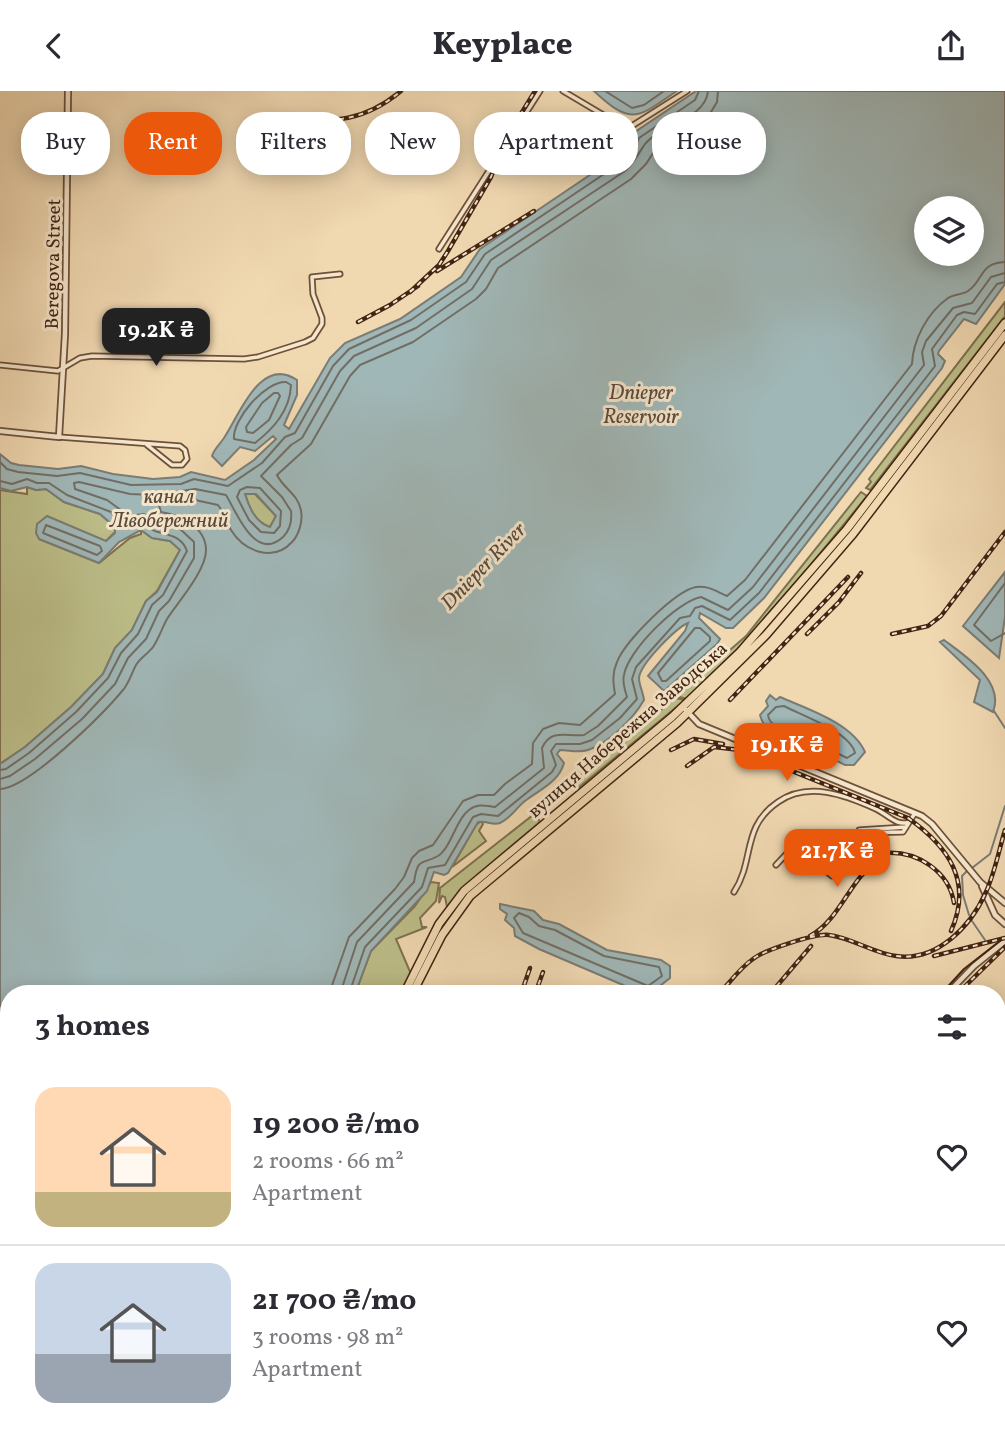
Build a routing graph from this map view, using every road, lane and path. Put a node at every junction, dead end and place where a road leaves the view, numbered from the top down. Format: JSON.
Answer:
{"nodes":[{"id":1,"x":68,"y":91,"type":"edge"},
{"id":2,"x":540,"y":91,"type":"edge"},
{"id":3,"x":563,"y":91,"type":"edge"},
{"id":4,"x":687,"y":91,"type":"edge"},
{"id":5,"x":439,"y":249,"type":"dead end"},
{"id":6,"x":340,"y":274,"type":"dead end"},
{"id":7,"x":1005,"y":323,"type":"edge"},
{"id":8,"x":1005,"y":335,"type":"edge"},
{"id":9,"x":0,"y":365,"type":"edge"},
{"id":10,"x":64,"y":368,"type":"junction"},
{"id":11,"x":0,"y":432,"type":"edge"},
{"id":12,"x":58,"y":437,"type":"junction"},
{"id":13,"x":147,"y":445,"type":"junction"},
{"id":14,"x":686,"y":710,"type":"junction"},
{"id":15,"x":915,"y":813,"type":"junction"},
{"id":16,"x":909,"y":822,"type":"junction"},
{"id":17,"x":776,"y":865,"type":"dead end"},
{"id":18,"x":980,"y":882,"type":"junction"},
{"id":19,"x":734,"y":892,"type":"dead end"},
{"id":20,"x":1005,"y":903,"type":"edge"},
{"id":21,"x":1005,"y":924,"type":"edge"},
{"id":22,"x":1005,"y":941,"type":"edge"},
{"id":23,"x":408,"y":985,"type":"edge"},
{"id":24,"x":417,"y":985,"type":"edge"},
{"id":25,"x":956,"y":985,"type":"edge"}],
"edges":[{"from":1,"to":10,"type":"street","name":"Beregova Street"},
{"from":2,"to":5,"type":"street"},
{"from":3,"to":4,"type":"street"},
{"from":6,"to":10,"type":"street"},
{"from":7,"to":14,"type":"main road","name":"вулиця Набережна Заводська"},
{"from":8,"to":14,"type":"main road","name":"вулиця Набережна Заводська"},
{"from":9,"to":10,"type":"street"},
{"from":10,"to":12,"type":"street","name":"Beregova Street"},
{"from":11,"to":12,"type":"street"},
{"from":12,"to":13,"type":"street"},
{"from":13,"to":13,"type":"street"},
{"from":14,"to":15,"type":"street"},
{"from":14,"to":23,"type":"main road","name":"вулиця Набережна Заводська"},
{"from":14,"to":24,"type":"main road","name":"вулиця Набережна Заводська"},
{"from":15,"to":16,"type":"street"},
{"from":15,"to":18,"type":"street"},
{"from":16,"to":17,"type":"street"},
{"from":16,"to":19,"type":"street"},
{"from":18,"to":20,"type":"street"},
{"from":18,"to":21,"type":"street"},
{"from":22,"to":25,"type":"street"}]}
